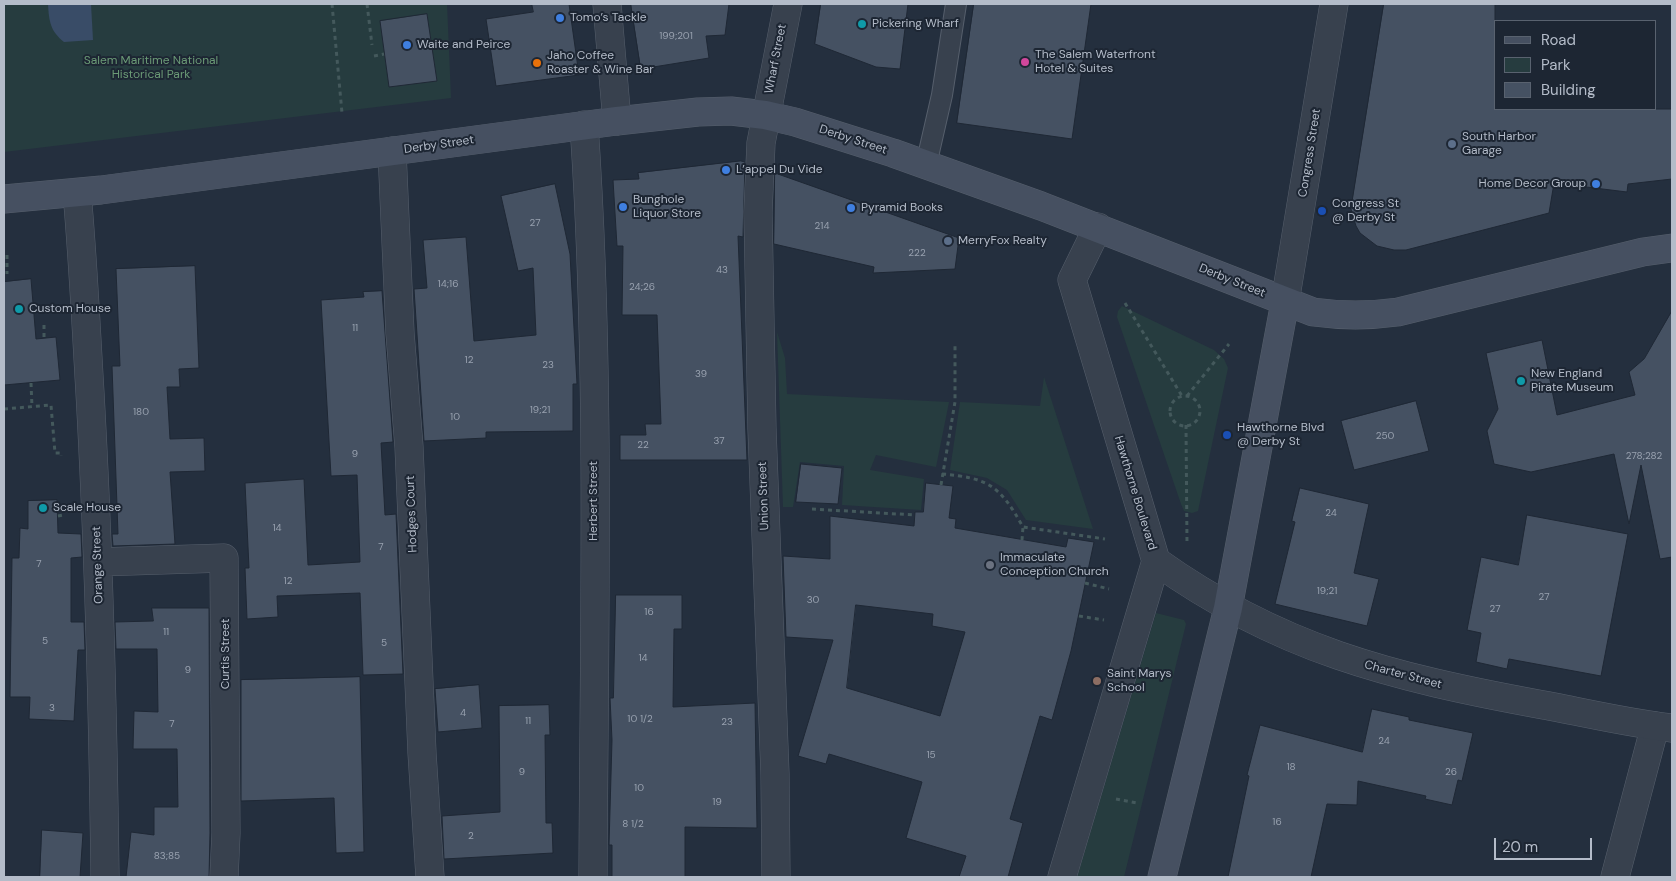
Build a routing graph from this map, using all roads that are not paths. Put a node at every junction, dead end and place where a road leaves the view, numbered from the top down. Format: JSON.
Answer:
{"nodes":[{"id":1,"x":608,"y":4,"type":"edge"},
{"id":2,"x":788,"y":4,"type":"edge"},
{"id":3,"x":956,"y":4,"type":"edge"},
{"id":4,"x":1334,"y":4,"type":"edge"},
{"id":5,"x":765,"y":115,"type":"junction"},
{"id":6,"x":617,"y":121,"type":"junction"},
{"id":7,"x":584,"y":124,"type":"junction"},
{"id":8,"x":392,"y":151,"type":"junction"},
{"id":9,"x":926,"y":165,"type":"junction"},
{"id":10,"x":76,"y":193,"type":"junction"},
{"id":11,"x":4,"y":199,"type":"edge"},
{"id":12,"x":1098,"y":227,"type":"junction"},
{"id":13,"x":1672,"y":248,"type":"edge"},
{"id":14,"x":1284,"y":302,"type":"junction"},
{"id":15,"x":1156,"y":561,"type":"junction"},
{"id":16,"x":98,"y":562,"type":"junction"},
{"id":17,"x":1228,"y":608,"type":"junction"},
{"id":18,"x":1664,"y":727,"type":"edge"},
{"id":19,"x":105,"y":877,"type":"edge"},
{"id":20,"x":224,"y":877,"type":"edge"},
{"id":21,"x":430,"y":877,"type":"edge"},
{"id":22,"x":593,"y":877,"type":"edge"},
{"id":23,"x":776,"y":877,"type":"edge"},
{"id":24,"x":1062,"y":877,"type":"edge"},
{"id":25,"x":1162,"y":877,"type":"edge"},
{"id":26,"x":1614,"y":877,"type":"edge"}],
"edges":[{"from":1,"to":6,"type":"street"},
{"from":2,"to":5,"type":"street","name":"Wharf Street"},
{"from":3,"to":9,"type":"lane"},
{"from":4,"to":14,"type":"street","name":"Congress Street"},
{"from":5,"to":6,"type":"main road","name":"Derby Street"},
{"from":5,"to":9,"type":"main road","name":"Derby Street"},
{"from":5,"to":23,"type":"street","name":"Union Street"},
{"from":6,"to":7,"type":"main road","name":"Derby Street"},
{"from":7,"to":8,"type":"main road","name":"Derby Street"},
{"from":7,"to":22,"type":"street","name":"Herbert Street"},
{"from":8,"to":10,"type":"main road","name":"Derby Street"},
{"from":8,"to":21,"type":"street","name":"Hodges Court"},
{"from":9,"to":12,"type":"main road","name":"Derby Street"},
{"from":10,"to":11,"type":"main road","name":"Derby Street"},
{"from":10,"to":16,"type":"street","name":"Orange Street"},
{"from":12,"to":14,"type":"main road","name":"Derby Street"},
{"from":12,"to":15,"type":"street","name":"Hawthorne Boulevard"},
{"from":13,"to":14,"type":"main road","name":"Derby Street"},
{"from":14,"to":17,"type":"main road"},
{"from":15,"to":17,"type":"street","name":"Charter Street"},
{"from":15,"to":24,"type":"street","name":"Hawthorne Boulevard"},
{"from":16,"to":19,"type":"street","name":"Orange Street"},
{"from":16,"to":20,"type":"street","name":"Curtis Street"},
{"from":17,"to":18,"type":"street","name":"Charter Street"},
{"from":17,"to":25,"type":"main road"},
{"from":18,"to":26,"type":"street"}]}
